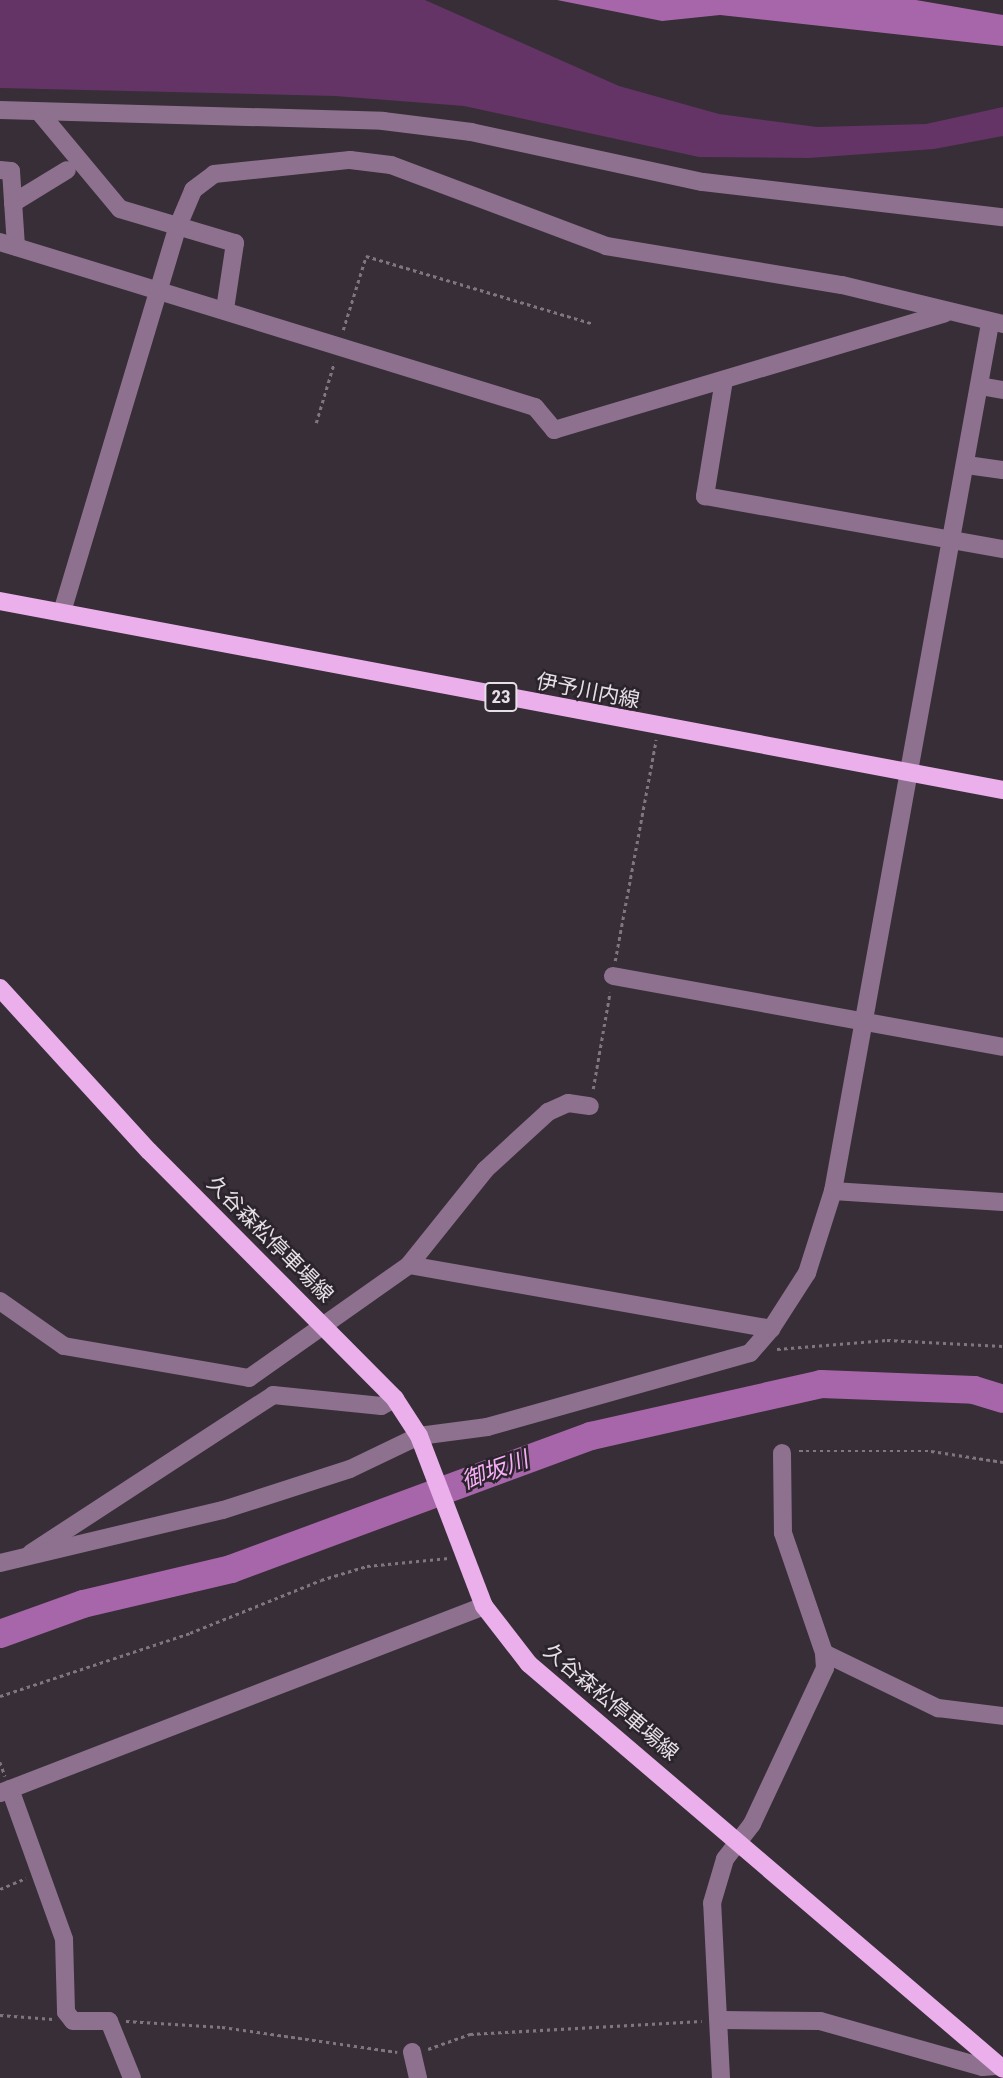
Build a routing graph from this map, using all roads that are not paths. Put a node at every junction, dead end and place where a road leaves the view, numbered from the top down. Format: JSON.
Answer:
{"nodes":[{"id":1,"x":0,"y":110,"type":"edge"},
{"id":2,"x":40,"y":113,"type":"junction"},
{"id":3,"x":0,"y":170,"type":"edge"},
{"id":4,"x":67,"y":170,"type":"dead end"},
{"id":5,"x":13,"y":203,"type":"junction"},
{"id":6,"x":1003,"y":217,"type":"edge"},
{"id":7,"x":178,"y":226,"type":"junction"},
{"id":8,"x":8,"y":244,"type":"edge"},
{"id":9,"x":158,"y":290,"type":"junction"},
{"id":10,"x":225,"y":309,"type":"junction"},
{"id":11,"x":944,"y":314,"type":"junction"},
{"id":12,"x":997,"y":324,"type":"edge"},
{"id":13,"x":724,"y":380,"type":"junction"},
{"id":14,"x":980,"y":386,"type":"junction"},
{"id":15,"x":1003,"y":390,"type":"edge"},
{"id":16,"x":967,"y":465,"type":"junction"},
{"id":17,"x":1003,"y":470,"type":"edge"},
{"id":18,"x":952,"y":540,"type":"junction"},
{"id":19,"x":1003,"y":550,"type":"edge"},
{"id":20,"x":0,"y":601,"type":"edge"},
{"id":21,"x":62,"y":612,"type":"junction"},
{"id":22,"x":905,"y":773,"type":"junction"},
{"id":23,"x":1003,"y":790,"type":"edge"},
{"id":24,"x":613,"y":976,"type":"road end"},
{"id":25,"x":0,"y":988,"type":"edge"},
{"id":26,"x":863,"y":1021,"type":"junction"},
{"id":27,"x":1003,"y":1047,"type":"edge"},
{"id":28,"x":590,"y":1106,"type":"road end"},
{"id":29,"x":833,"y":1191,"type":"junction"},
{"id":30,"x":1003,"y":1202,"type":"edge"},
{"id":31,"x":409,"y":1265,"type":"junction"},
{"id":32,"x":0,"y":1301,"type":"edge"},
{"id":33,"x":325,"y":1325,"type":"junction"},
{"id":34,"x":771,"y":1329,"type":"junction"},
{"id":35,"x":395,"y":1399,"type":"junction"},
{"id":36,"x":422,"y":1442,"type":"junction"},
{"id":37,"x":782,"y":1453,"type":"road end"},
{"id":38,"x":28,"y":1555,"type":"junction"},
{"id":39,"x":0,"y":1563,"type":"edge"},
{"id":40,"x":484,"y":1606,"type":"junction"},
{"id":41,"x":824,"y":1653,"type":"junction"},
{"id":42,"x":1003,"y":1716,"type":"edge"},
{"id":43,"x":5,"y":1791,"type":"edge"},
{"id":44,"x":739,"y":1839,"type":"junction"},
{"id":45,"x":722,"y":2020,"type":"junction"},
{"id":46,"x":412,"y":2052,"type":"road end"},
{"id":47,"x":1001,"y":2067,"type":"edge"},
{"id":48,"x":132,"y":2078,"type":"edge"},
{"id":49,"x":418,"y":2078,"type":"edge"},
{"id":50,"x":721,"y":2078,"type":"edge"}],
"edges":[{"from":1,"to":2,"type":"street"},
{"from":2,"to":6,"type":"street"},
{"from":2,"to":7,"type":"street"},
{"from":3,"to":5,"type":"street"},
{"from":4,"to":5,"type":"street"},
{"from":5,"to":8,"type":"street"},
{"from":7,"to":9,"type":"street"},
{"from":7,"to":10,"type":"street"},
{"from":7,"to":11,"type":"street"},
{"from":8,"to":9,"type":"street"},
{"from":9,"to":10,"type":"street"},
{"from":9,"to":21,"type":"street"},
{"from":10,"to":13,"type":"street"},
{"from":11,"to":12,"type":"street"},
{"from":11,"to":13,"type":"street"},
{"from":12,"to":14,"type":"street"},
{"from":13,"to":18,"type":"street"},
{"from":14,"to":15,"type":"street"},
{"from":14,"to":16,"type":"street"},
{"from":16,"to":17,"type":"street"},
{"from":16,"to":18,"type":"street"},
{"from":18,"to":19,"type":"street"},
{"from":18,"to":22,"type":"street"},
{"from":20,"to":21,"type":"main road","name":"伊予川内線","number":"23"},
{"from":21,"to":22,"type":"main road","name":"伊予川内線","number":"23"},
{"from":22,"to":23,"type":"main road","name":"伊予川内線","number":"23"},
{"from":22,"to":26,"type":"street"},
{"from":24,"to":26,"type":"street"},
{"from":25,"to":33,"type":"main road","name":"久谷森松停車場線"},
{"from":26,"to":27,"type":"street"},
{"from":26,"to":29,"type":"street"},
{"from":28,"to":31,"type":"street"},
{"from":29,"to":30,"type":"street"},
{"from":29,"to":34,"type":"street"},
{"from":31,"to":33,"type":"street"},
{"from":31,"to":34,"type":"street"},
{"from":32,"to":33,"type":"street"},
{"from":33,"to":35,"type":"main road","name":"久谷森松停車場線"},
{"from":34,"to":36,"type":"street"},
{"from":35,"to":36,"type":"main road","name":"久谷森松停車場線"},
{"from":35,"to":38,"type":"street"},
{"from":36,"to":38,"type":"street"},
{"from":36,"to":40,"type":"main road","name":"久谷森松停車場線"},
{"from":37,"to":41,"type":"street"},
{"from":38,"to":39,"type":"street"},
{"from":40,"to":43,"type":"street"},
{"from":40,"to":44,"type":"main road","name":"久谷森松停車場線"},
{"from":41,"to":42,"type":"street"},
{"from":41,"to":44,"type":"street"},
{"from":43,"to":48,"type":"street"},
{"from":44,"to":45,"type":"street"},
{"from":44,"to":47,"type":"main road","name":"久谷森松停車場線"},
{"from":45,"to":47,"type":"street"},
{"from":45,"to":50,"type":"street"},
{"from":46,"to":49,"type":"street"}]}
